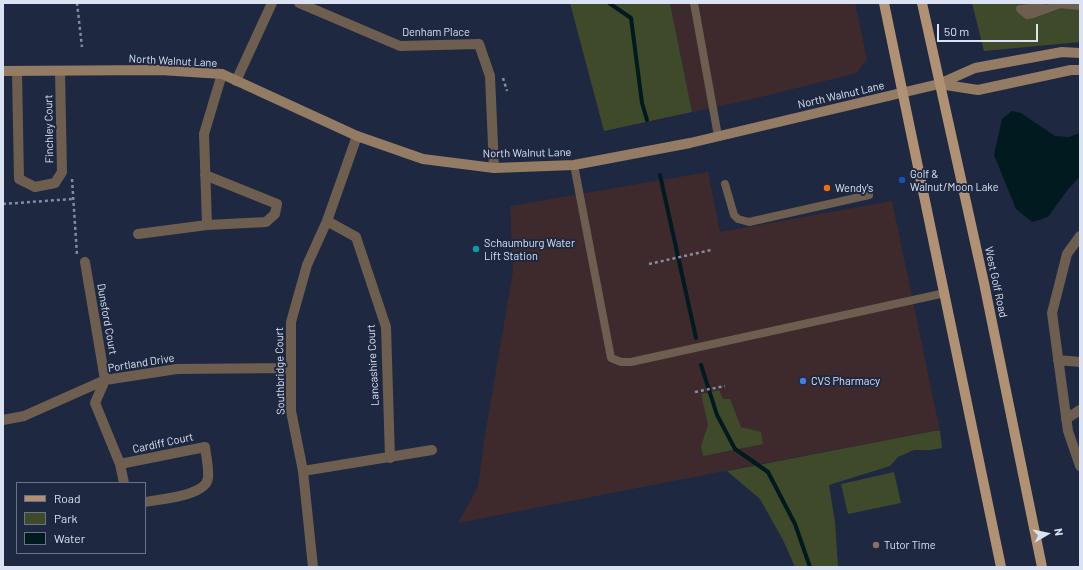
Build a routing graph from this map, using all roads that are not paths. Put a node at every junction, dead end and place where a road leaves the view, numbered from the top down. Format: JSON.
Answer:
{"nodes":[{"id":1,"x":272,"y":3,"type":"edge"},
{"id":2,"x":299,"y":3,"type":"edge"},
{"id":3,"x":694,"y":3,"type":"edge"},
{"id":4,"x":884,"y":3,"type":"edge"},
{"id":5,"x":922,"y":3,"type":"edge"},
{"id":6,"x":1018,"y":3,"type":"edge"},
{"id":7,"x":1056,"y":3,"type":"edge"},
{"id":8,"x":1068,"y":4,"type":"edge"},
{"id":9,"x":1080,"y":6,"type":"edge"},
{"id":10,"x":1026,"y":15,"type":"dead end"},
{"id":11,"x":1080,"y":53,"type":"edge"},
{"id":12,"x":1080,"y":70,"type":"edge"},
{"id":13,"x":3,"y":71,"type":"edge"},
{"id":14,"x":60,"y":71,"type":"junction"},
{"id":15,"x":17,"y":72,"type":"junction"},
{"id":16,"x":222,"y":74,"type":"junction"},
{"id":17,"x":236,"y":81,"type":"junction"},
{"id":18,"x":939,"y":84,"type":"junction"},
{"id":19,"x":903,"y":92,"type":"junction"},
{"id":20,"x":357,"y":136,"type":"junction"},
{"id":21,"x":718,"y":136,"type":"junction"},
{"id":22,"x":574,"y":165,"type":"junction"},
{"id":23,"x":494,"y":168,"type":"junction"},
{"id":24,"x":205,"y":175,"type":"junction"},
{"id":25,"x":725,"y":184,"type":"dead end"},
{"id":26,"x":869,"y":195,"type":"dead end"},
{"id":27,"x":327,"y":221,"type":"junction"},
{"id":28,"x":207,"y":225,"type":"junction"},
{"id":29,"x":138,"y":234,"type":"dead end"},
{"id":30,"x":1080,"y":236,"type":"edge"},
{"id":31,"x":81,"y":260,"type":"road end"},
{"id":32,"x":945,"y":293,"type":"junction"},
{"id":33,"x":1058,"y":360,"type":"junction"},
{"id":34,"x":1080,"y":362,"type":"edge"},
{"id":35,"x":290,"y":368,"type":"junction"},
{"id":36,"x":105,"y":380,"type":"junction"},
{"id":37,"x":1080,"y":410,"type":"edge"},
{"id":38,"x":1066,"y":419,"type":"junction"},
{"id":39,"x":3,"y":420,"type":"edge"},
{"id":40,"x":432,"y":450,"type":"dead end"},
{"id":41,"x":390,"y":458,"type":"junction"},
{"id":42,"x":120,"y":464,"type":"junction"},
{"id":43,"x":1080,"y":466,"type":"edge"},
{"id":44,"x":303,"y":471,"type":"junction"},
{"id":45,"x":124,"y":482,"type":"edge"},
{"id":46,"x":146,"y":502,"type":"edge"},
{"id":47,"x":313,"y":567,"type":"edge"},
{"id":48,"x":1001,"y":567,"type":"edge"},
{"id":49,"x":1042,"y":567,"type":"edge"}],
"edges":[{"from":1,"to":17,"type":"street"},
{"from":2,"to":23,"type":"street","name":"Denham Place"},
{"from":3,"to":21,"type":"lane"},
{"from":4,"to":19,"type":"main road"},
{"from":5,"to":18,"type":"main road","name":"West Golf Road"},
{"from":6,"to":7,"type":"lane"},
{"from":8,"to":9,"type":"lane"},
{"from":8,"to":10,"type":"lane"},
{"from":11,"to":18,"type":"street"},
{"from":12,"to":18,"type":"street"},
{"from":13,"to":15,"type":"street","name":"North Walnut Lane"},
{"from":14,"to":15,"type":"street","name":"North Walnut Lane"},
{"from":14,"to":15,"type":"street","name":"Finchley Court"},
{"from":14,"to":16,"type":"street","name":"North Walnut Lane"},
{"from":16,"to":17,"type":"street","name":"North Walnut Lane"},
{"from":16,"to":24,"type":"street"},
{"from":17,"to":20,"type":"street","name":"North Walnut Lane"},
{"from":18,"to":19,"type":"street","name":"North Walnut Lane"},
{"from":18,"to":49,"type":"main road","name":"West Golf Road"},
{"from":19,"to":21,"type":"street","name":"North Walnut Lane"},
{"from":19,"to":32,"type":"main road"},
{"from":20,"to":23,"type":"street","name":"North Walnut Lane"},
{"from":20,"to":27,"type":"street","name":"Southbridge Court"},
{"from":21,"to":22,"type":"street","name":"North Walnut Lane"},
{"from":22,"to":23,"type":"street","name":"North Walnut Lane"},
{"from":22,"to":32,"type":"lane"},
{"from":24,"to":28,"type":"street"},
{"from":24,"to":28,"type":"street"},
{"from":25,"to":26,"type":"lane"},
{"from":27,"to":35,"type":"street","name":"Southbridge Court"},
{"from":27,"to":41,"type":"street","name":"Lancashire Court"},
{"from":28,"to":29,"type":"street"},
{"from":30,"to":33,"type":"street"},
{"from":31,"to":36,"type":"street","name":"Dunsford Court"},
{"from":32,"to":48,"type":"main road"},
{"from":33,"to":34,"type":"street"},
{"from":33,"to":38,"type":"street"},
{"from":35,"to":36,"type":"street","name":"Portland Drive"},
{"from":35,"to":44,"type":"street","name":"Southbridge Court"},
{"from":36,"to":39,"type":"street","name":"Portland Drive"},
{"from":36,"to":42,"type":"street"},
{"from":37,"to":38,"type":"street"},
{"from":38,"to":43,"type":"street"},
{"from":40,"to":41,"type":"street"},
{"from":41,"to":44,"type":"street"},
{"from":42,"to":45,"type":"street"},
{"from":42,"to":46,"type":"street","name":"Cardiff Court"},
{"from":44,"to":47,"type":"street","name":"Southbridge Court"}]}
